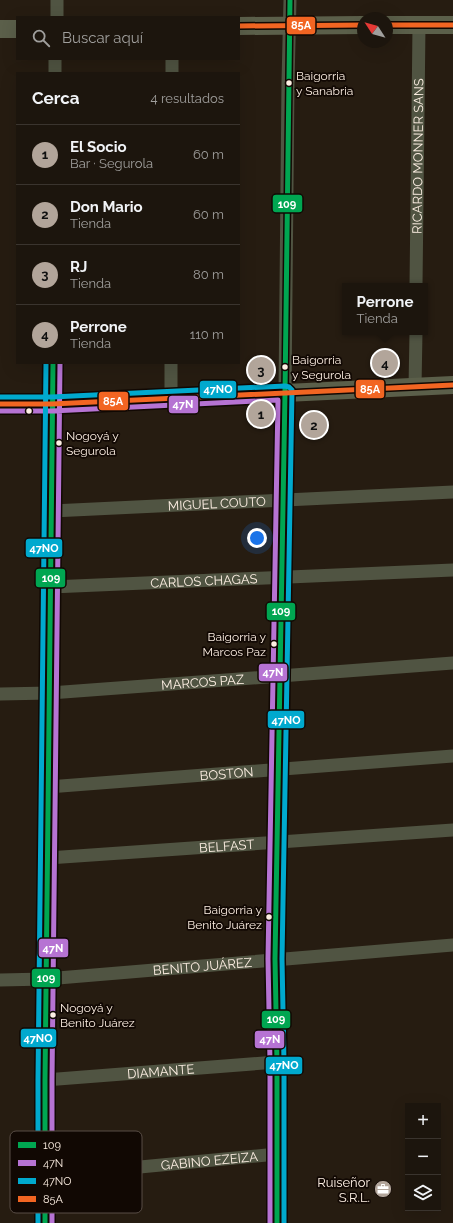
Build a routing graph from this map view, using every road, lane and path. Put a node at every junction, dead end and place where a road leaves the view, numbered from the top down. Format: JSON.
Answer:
{"nodes":[{"id":1,"x":57,"y":0,"type":"edge"},
{"id":2,"x":290,"y":0,"type":"edge"},
{"id":3,"x":57,"y":16,"type":"edge"},
{"id":4,"x":357,"y":25,"type":"edge"},
{"id":5,"x":393,"y":25,"type":"edge"},
{"id":6,"x":419,"y":25,"type":"junction"},
{"id":7,"x":453,"y":25,"type":"edge"},
{"id":8,"x":240,"y":26,"type":"edge"},
{"id":9,"x":289,"y":26,"type":"junction"},
{"id":10,"x":0,"y":29,"type":"edge"},
{"id":11,"x":16,"y":29,"type":"edge"},
{"id":12,"x":55,"y":60,"type":"edge"},
{"id":13,"x":172,"y":60,"type":"edge"},
{"id":14,"x":55,"y":72,"type":"edge"},
{"id":15,"x":172,"y":72,"type":"edge"},
{"id":16,"x":416,"y":283,"type":"edge"},
{"id":17,"x":416,"y":335,"type":"edge"},
{"id":18,"x":53,"y":364,"type":"edge"},
{"id":19,"x":171,"y":364,"type":"edge"},
{"id":20,"x":453,"y":385,"type":"edge"},
{"id":21,"x":415,"y":387,"type":"junction"},
{"id":22,"x":285,"y":393,"type":"junction"},
{"id":23,"x":171,"y":397,"type":"junction"},
{"id":24,"x":0,"y":404,"type":"edge"},
{"id":25,"x":52,"y":404,"type":"junction"},
{"id":26,"x":453,"y":492,"type":"edge"},
{"id":27,"x":283,"y":499,"type":"junction"},
{"id":28,"x":52,"y":510,"type":"junction"},
{"id":29,"x":453,"y":570,"type":"edge"},
{"id":30,"x":282,"y":576,"type":"junction"},
{"id":31,"x":50,"y":587,"type":"junction"},
{"id":32,"x":453,"y":662,"type":"edge"},
{"id":33,"x":280,"y":676,"type":"junction"},
{"id":34,"x":50,"y":692,"type":"junction"},
{"id":35,"x":0,"y":694,"type":"edge"},
{"id":36,"x":453,"y":756,"type":"edge"},
{"id":37,"x":278,"y":768,"type":"junction"},
{"id":38,"x":48,"y":786,"type":"junction"},
{"id":39,"x":453,"y":830,"type":"edge"},
{"id":40,"x":276,"y":843,"type":"junction"},
{"id":41,"x":48,"y":858,"type":"junction"},
{"id":42,"x":453,"y":945,"type":"edge"},
{"id":43,"x":275,"y":959,"type":"junction"},
{"id":44,"x":46,"y":979,"type":"junction"},
{"id":45,"x":0,"y":980,"type":"edge"},
{"id":46,"x":277,"y":1062,"type":"junction"},
{"id":47,"x":45,"y":1080,"type":"junction"},
{"id":48,"x":45,"y":1131,"type":"edge"},
{"id":49,"x":277,"y":1154,"type":"junction"},
{"id":50,"x":142,"y":1167,"type":"edge"},
{"id":51,"x":277,"y":1223,"type":"edge"}],
"edges":[{"from":1,"to":3,"type":"street"},
{"from":2,"to":9,"type":"street"},
{"from":4,"to":9,"type":"street"},
{"from":5,"to":6,"type":"street"},
{"from":6,"to":7,"type":"street"},
{"from":6,"to":16,"type":"street","name":"RICARDO MONNER SANS"},
{"from":8,"to":9,"type":"street"},
{"from":9,"to":22,"type":"street"},
{"from":10,"to":11,"type":"street"},
{"from":12,"to":14,"type":"street"},
{"from":13,"to":15,"type":"street"},
{"from":17,"to":21,"type":"street"},
{"from":18,"to":25,"type":"street"},
{"from":19,"to":23,"type":"street"},
{"from":20,"to":21,"type":"street"},
{"from":21,"to":22,"type":"street"},
{"from":22,"to":23,"type":"street"},
{"from":22,"to":27,"type":"street"},
{"from":23,"to":25,"type":"street"},
{"from":24,"to":25,"type":"street"},
{"from":25,"to":28,"type":"street"},
{"from":26,"to":27,"type":"street","name":"MIGUEL COUTO"},
{"from":27,"to":28,"type":"street","name":"MIGUEL COUTO"},
{"from":27,"to":30,"type":"street"},
{"from":28,"to":31,"type":"street"},
{"from":29,"to":30,"type":"street","name":"CARLOS CHAGAS"},
{"from":30,"to":31,"type":"street","name":"CARLOS CHAGAS"},
{"from":30,"to":33,"type":"street"},
{"from":31,"to":34,"type":"street"},
{"from":32,"to":33,"type":"street","name":"MARCOS PAZ"},
{"from":33,"to":34,"type":"street","name":"MARCOS PAZ"},
{"from":33,"to":37,"type":"street"},
{"from":34,"to":35,"type":"street","name":"MARCOS PAZ"},
{"from":34,"to":38,"type":"street"},
{"from":36,"to":37,"type":"street","name":"BOSTON"},
{"from":37,"to":38,"type":"street","name":"BOSTON"},
{"from":37,"to":40,"type":"street"},
{"from":38,"to":41,"type":"street"},
{"from":39,"to":40,"type":"street","name":"BELFAST"},
{"from":40,"to":41,"type":"street","name":"BELFAST"},
{"from":40,"to":43,"type":"street"},
{"from":41,"to":44,"type":"street"},
{"from":42,"to":43,"type":"street","name":"BENITO JUÁREZ"},
{"from":43,"to":44,"type":"street","name":"BENITO JUÁREZ"},
{"from":43,"to":46,"type":"street"},
{"from":44,"to":45,"type":"street","name":"BENITO JUÁREZ"},
{"from":44,"to":47,"type":"street"},
{"from":46,"to":47,"type":"street","name":"DIAMANTE"},
{"from":46,"to":49,"type":"street"},
{"from":47,"to":48,"type":"street"},
{"from":49,"to":50,"type":"street","name":"GABINO EZEIZA"},
{"from":49,"to":51,"type":"street"}]}
